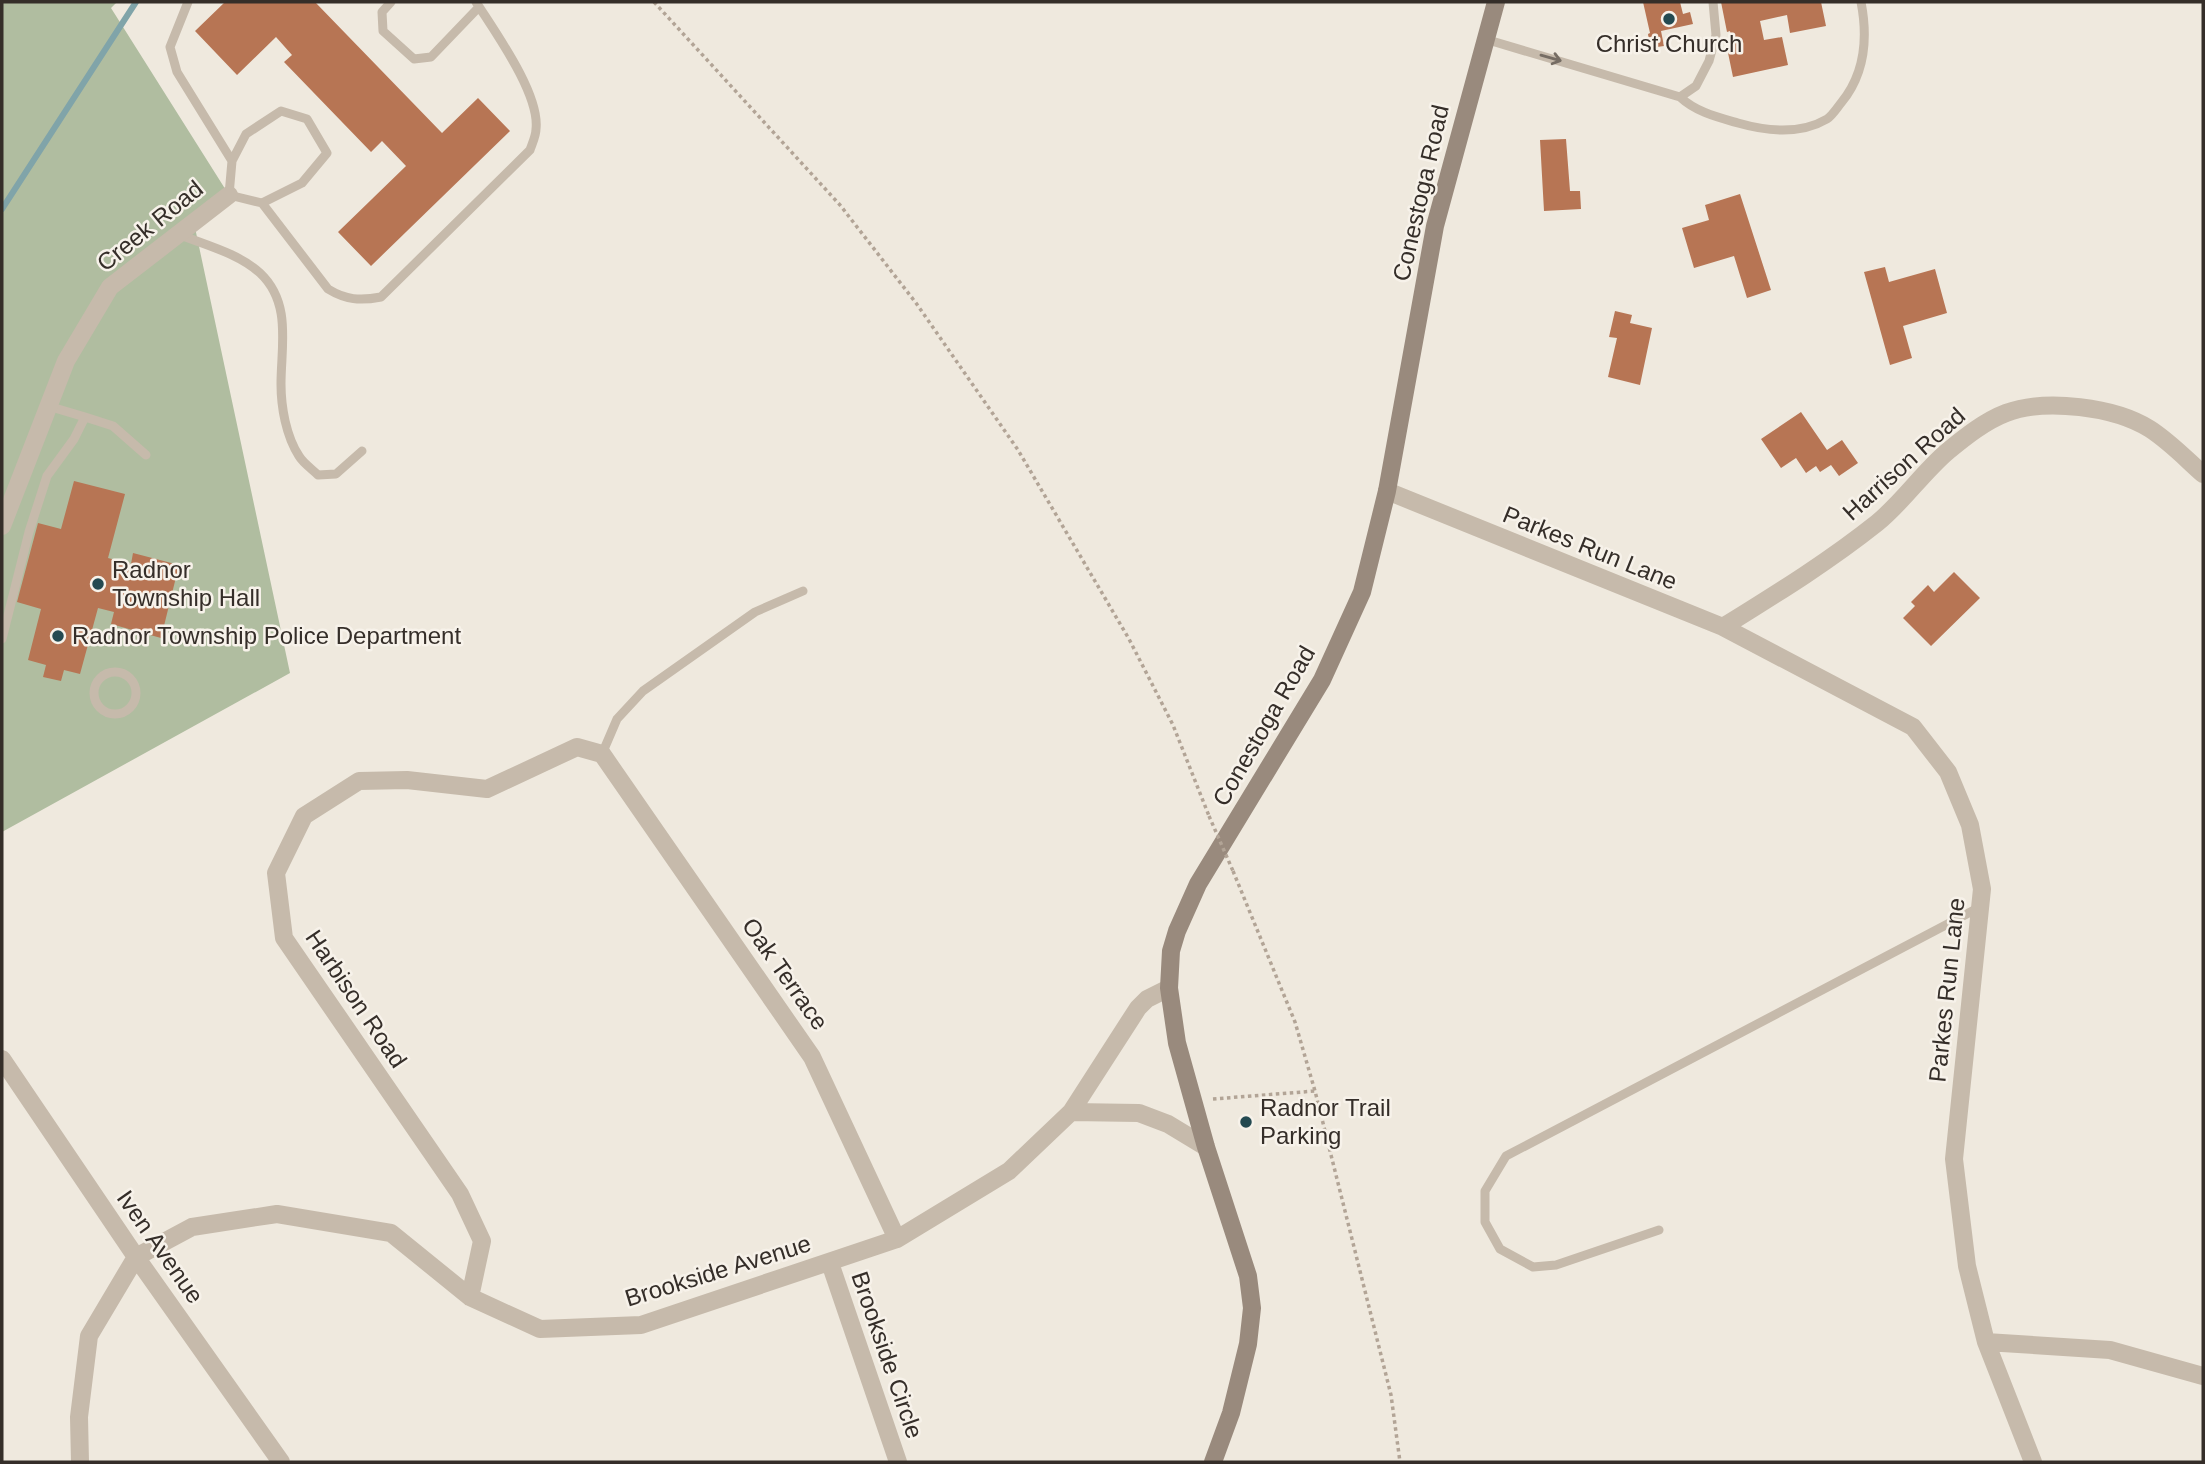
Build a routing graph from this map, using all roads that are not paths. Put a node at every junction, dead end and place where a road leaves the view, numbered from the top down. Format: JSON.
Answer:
{"nodes":[{"id":1,"x":188,"y":2,"type":"edge"},
{"id":2,"x":391,"y":2,"type":"edge"},
{"id":3,"x":1496,"y":2,"type":"edge"},
{"id":4,"x":1713,"y":2,"type":"edge"},
{"id":5,"x":1861,"y":2,"type":"edge"},
{"id":6,"x":478,"y":4,"type":"edge"},
{"id":7,"x":1485,"y":39,"type":"junction"},
{"id":8,"x":1680,"y":97,"type":"junction"},
{"id":9,"x":232,"y":161,"type":"junction"},
{"id":10,"x":229,"y":195,"type":"junction"},
{"id":11,"x":262,"y":204,"type":"junction"},
{"id":12,"x":178,"y":234,"type":"junction"},
{"id":13,"x":48,"y":406,"type":"junction"},
{"id":14,"x":85,"y":417,"type":"junction"},
{"id":15,"x":362,"y":451,"type":"dead end"},
{"id":16,"x":146,"y":455,"type":"dead end"},
{"id":17,"x":2203,"y":474,"type":"edge"},
{"id":18,"x":1387,"y":491,"type":"junction"},
{"id":19,"x":2,"y":526,"type":"edge"},
{"id":20,"x":803,"y":591,"type":"dead end"},
{"id":21,"x":1723,"y":628,"type":"junction"},
{"id":22,"x":2,"y":639,"type":"edge"},
{"id":23,"x":132,"y":705,"type":"joint"},
{"id":24,"x":602,"y":754,"type":"junction"},
{"id":25,"x":1981,"y":907,"type":"junction"},
{"id":26,"x":1168,"y":988,"type":"junction"},
{"id":27,"x":2,"y":1059,"type":"edge"},
{"id":28,"x":1071,"y":1112,"type":"junction"},
{"id":29,"x":1206,"y":1147,"type":"junction"},
{"id":30,"x":1659,"y":1230,"type":"dead end"},
{"id":31,"x":897,"y":1239,"type":"junction"},
{"id":32,"x":136,"y":1257,"type":"junction"},
{"id":33,"x":830,"y":1264,"type":"junction"},
{"id":34,"x":470,"y":1297,"type":"junction"},
{"id":35,"x":1986,"y":1342,"type":"junction"},
{"id":36,"x":2203,"y":1376,"type":"edge"},
{"id":37,"x":80,"y":1462,"type":"edge"},
{"id":38,"x":281,"y":1462,"type":"edge"},
{"id":39,"x":898,"y":1462,"type":"edge"},
{"id":40,"x":1213,"y":1462,"type":"edge"},
{"id":41,"x":2034,"y":1462,"type":"edge"}],
"edges":[{"from":1,"to":9,"type":"lane"},
{"from":2,"to":6,"type":"lane"},
{"from":3,"to":7,"type":"main road","name":"Conestoga Road"},
{"from":4,"to":8,"type":"lane"},
{"from":5,"to":8,"type":"lane"},
{"from":6,"to":11,"type":"lane"},
{"from":7,"to":8,"type":"lane","one_way":true},
{"from":7,"to":18,"type":"main road","name":"Conestoga Road"},
{"from":9,"to":10,"type":"lane"},
{"from":9,"to":11,"type":"lane"},
{"from":10,"to":11,"type":"lane"},
{"from":10,"to":12,"type":"street","name":"Creek Road"},
{"from":12,"to":13,"type":"street","name":"Creek Road"},
{"from":12,"to":15,"type":"lane"},
{"from":13,"to":14,"type":"lane"},
{"from":13,"to":19,"type":"street","name":"Creek Road"},
{"from":14,"to":16,"type":"lane"},
{"from":14,"to":22,"type":"lane"},
{"from":17,"to":21,"type":"street","name":"Harrison Road"},
{"from":18,"to":21,"type":"street","name":"Parkes Run Lane"},
{"from":18,"to":26,"type":"main road","name":"Conestoga Road"},
{"from":20,"to":24,"type":"lane"},
{"from":21,"to":25,"type":"street","name":"Parkes Run Lane"},
{"from":23,"to":23,"type":"lane"},
{"from":24,"to":31,"type":"street","name":"Oak Terrace"},
{"from":24,"to":34,"type":"street","name":"Harbison Road"},
{"from":25,"to":30,"type":"lane"},
{"from":25,"to":35,"type":"street","name":"Parkes Run Lane"},
{"from":26,"to":28,"type":"street","name":"Brookside Avenue"},
{"from":26,"to":29,"type":"main road","name":"Conestoga Road"},
{"from":27,"to":32,"type":"street","name":"Iven Avenue"},
{"from":28,"to":29,"type":"street"},
{"from":28,"to":31,"type":"street","name":"Brookside Avenue"},
{"from":29,"to":40,"type":"main road","name":"Conestoga Road"},
{"from":31,"to":33,"type":"street","name":"Brookside Avenue"},
{"from":32,"to":34,"type":"street","name":"Brookside Avenue"},
{"from":32,"to":37,"type":"street"},
{"from":32,"to":38,"type":"street","name":"Iven Avenue"},
{"from":33,"to":34,"type":"street","name":"Brookside Avenue"},
{"from":33,"to":39,"type":"street","name":"Brookside Circle"},
{"from":35,"to":36,"type":"street"},
{"from":35,"to":41,"type":"street","name":"Parkes Run Lane"}]}
